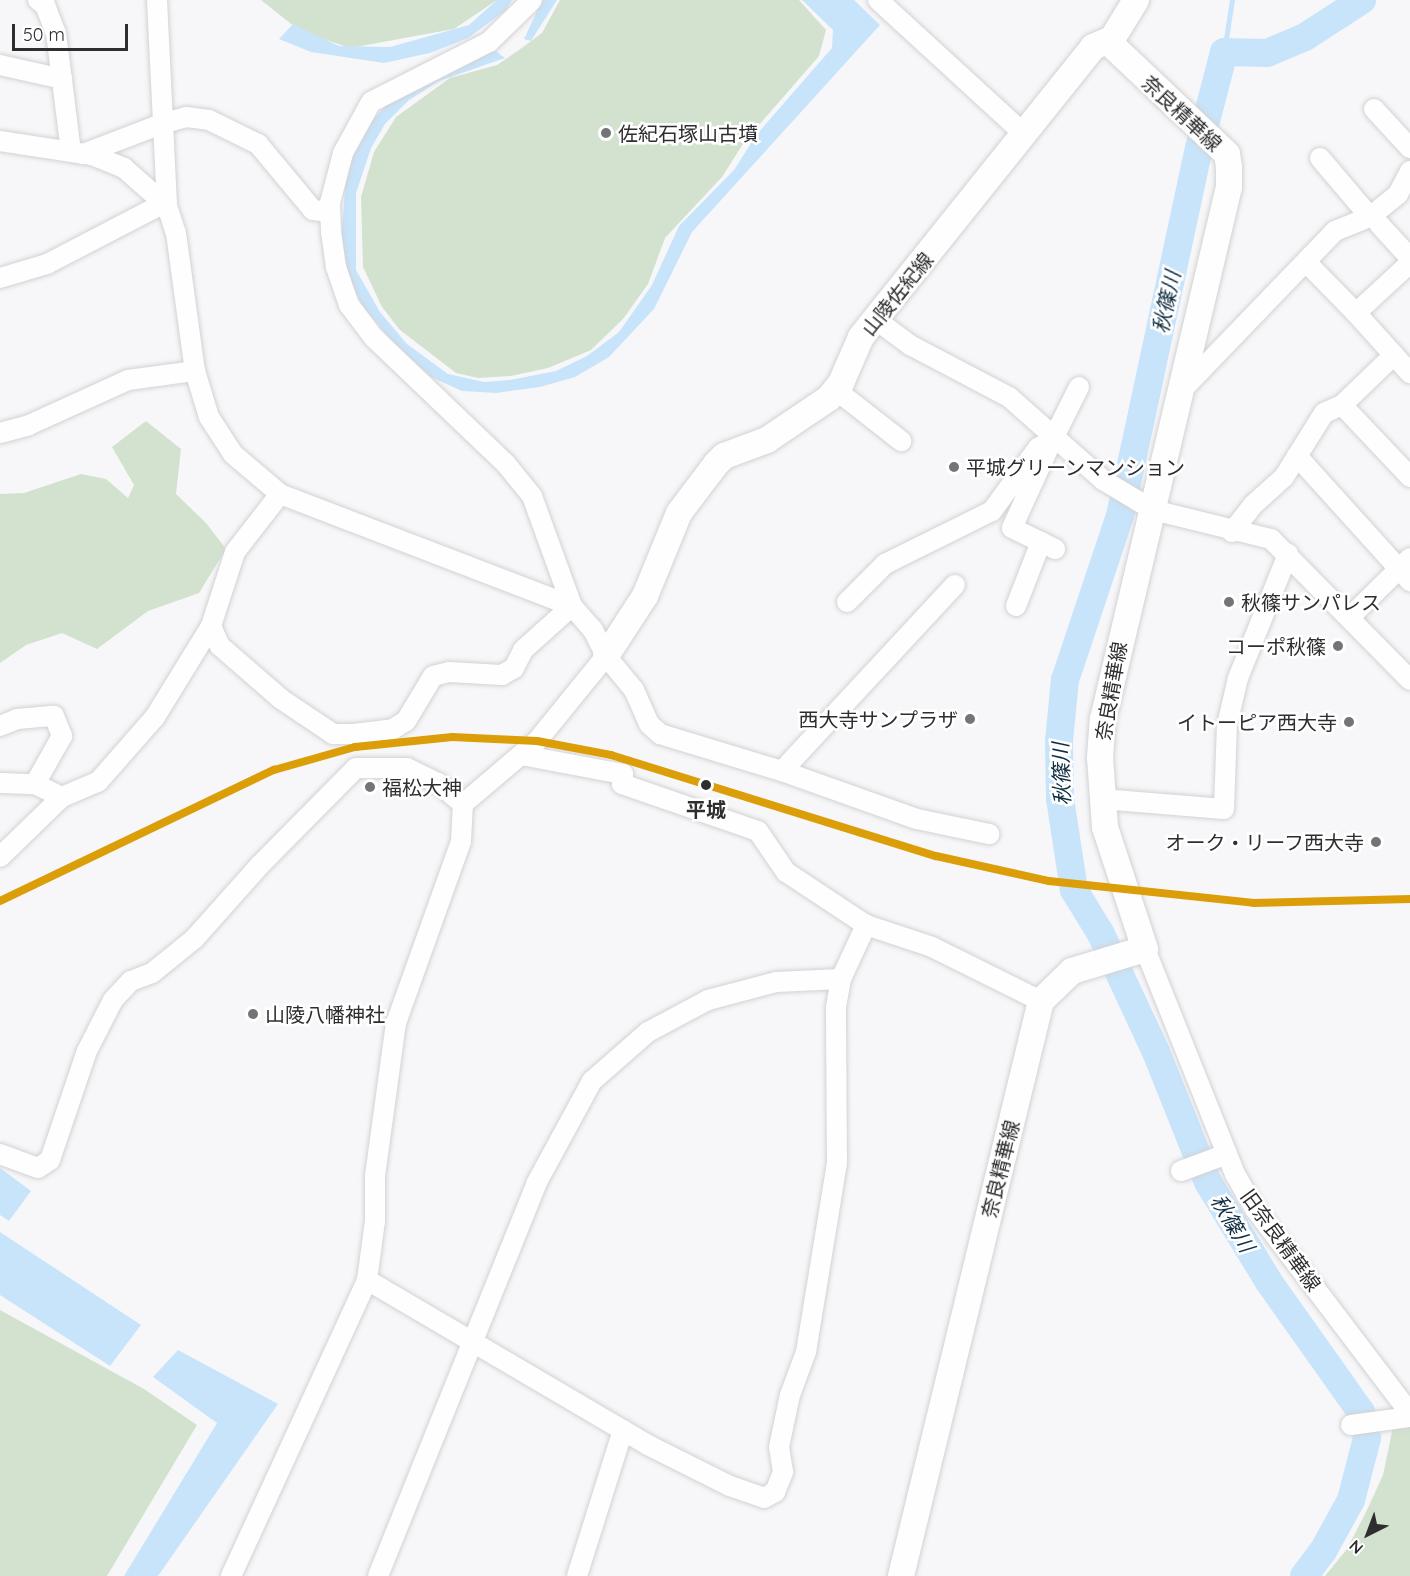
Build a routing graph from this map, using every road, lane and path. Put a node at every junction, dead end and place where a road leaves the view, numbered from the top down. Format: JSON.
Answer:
{"nodes":[{"id":1,"x":38,"y":0,"type":"edge"},
{"id":2,"x":157,"y":0,"type":"edge"},
{"id":3,"x":532,"y":0,"type":"edge"},
{"id":4,"x":878,"y":0,"type":"edge"},
{"id":5,"x":1136,"y":0,"type":"edge"},
{"id":6,"x":1112,"y":39,"type":"junction"},
{"id":7,"x":0,"y":65,"type":"edge"},
{"id":8,"x":62,"y":80,"type":"junction"},
{"id":9,"x":1374,"y":109,"type":"dead end"},
{"id":10,"x":164,"y":123,"type":"junction"},
{"id":11,"x":1024,"y":134,"type":"junction"},
{"id":12,"x":0,"y":141,"type":"edge"},
{"id":13,"x":1410,"y":148,"type":"edge"},
{"id":14,"x":77,"y":153,"type":"junction"},
{"id":15,"x":1320,"y":158,"type":"dead end"},
{"id":16,"x":1410,"y":171,"type":"edge"},
{"id":17,"x":165,"y":204,"type":"junction"},
{"id":18,"x":330,"y":212,"type":"junction"},
{"id":19,"x":1374,"y":220,"type":"junction"},
{"id":20,"x":1410,"y":260,"type":"edge"},
{"id":21,"x":1305,"y":262,"type":"junction"},
{"id":22,"x":0,"y":278,"type":"edge"},
{"id":23,"x":1356,"y":313,"type":"junction"},
{"id":24,"x":875,"y":319,"type":"junction"},
{"id":25,"x":1394,"y":355,"type":"junction"},
{"id":26,"x":195,"y":371,"type":"junction"},
{"id":27,"x":1410,"y":373,"type":"edge"},
{"id":28,"x":1079,"y":387,"type":"dead end"},
{"id":29,"x":836,"y":390,"type":"junction"},
{"id":30,"x":1178,"y":393,"type":"junction"},
{"id":31,"x":1342,"y":405,"type":"junction"},
{"id":32,"x":0,"y":433,"type":"edge"},
{"id":33,"x":1053,"y":439,"type":"junction"},
{"id":34,"x":901,"y":441,"type":"dead end"},
{"id":35,"x":1297,"y":456,"type":"junction"},
{"id":36,"x":1410,"y":477,"type":"edge"},
{"id":37,"x":280,"y":494,"type":"junction"},
{"id":38,"x":1149,"y":508,"type":"junction"},
{"id":39,"x":1232,"y":532,"type":"junction"},
{"id":40,"x":1288,"y":554,"type":"junction"},
{"id":41,"x":1406,"y":569,"type":"edge"},
{"id":42,"x":955,"y":585,"type":"dead end"},
{"id":43,"x":847,"y":602,"type":"dead end"},
{"id":44,"x":572,"y":606,"type":"junction"},
{"id":45,"x":1017,"y":606,"type":"dead end"},
{"id":46,"x":1350,"y":617,"type":"junction"},
{"id":47,"x":211,"y":626,"type":"junction"},
{"id":48,"x":606,"y":656,"type":"junction"},
{"id":49,"x":1410,"y":680,"type":"edge"},
{"id":50,"x":0,"y":726,"type":"edge"},
{"id":51,"x":521,"y":754,"type":"junction"},
{"id":52,"x":782,"y":771,"type":"junction"},
{"id":53,"x":0,"y":783,"type":"edge"},
{"id":54,"x":35,"y":784,"type":"junction"},
{"id":55,"x":62,"y":797,"type":"junction"},
{"id":56,"x":1102,"y":799,"type":"junction"},
{"id":57,"x":463,"y":804,"type":"junction"},
{"id":58,"x":989,"y":834,"type":"dead end"},
{"id":59,"x":0,"y":857,"type":"edge"},
{"id":60,"x":866,"y":926,"type":"junction"},
{"id":61,"x":1139,"y":951,"type":"junction"},
{"id":62,"x":841,"y":979,"type":"junction"},
{"id":63,"x":1041,"y":1001,"type":"junction"},
{"id":64,"x":1227,"y":1154,"type":"junction"},
{"id":65,"x":0,"y":1155,"type":"edge"},
{"id":66,"x":1181,"y":1171,"type":"dead end"},
{"id":67,"x":367,"y":1280,"type":"junction"},
{"id":68,"x":472,"y":1342,"type":"junction"},
{"id":69,"x":1410,"y":1415,"type":"edge"},
{"id":70,"x":1351,"y":1425,"type":"dead end"},
{"id":71,"x":623,"y":1431,"type":"junction"},
{"id":72,"x":231,"y":1576,"type":"edge"},
{"id":73,"x":378,"y":1576,"type":"edge"},
{"id":74,"x":577,"y":1576,"type":"edge"},
{"id":75,"x":901,"y":1576,"type":"edge"}],
"edges":[{"from":1,"to":8,"type":"street"},
{"from":2,"to":10,"type":"street"},
{"from":3,"to":18,"type":"street"},
{"from":4,"to":11,"type":"street"},
{"from":5,"to":6,"type":"main road"},
{"from":6,"to":11,"type":"main road","name":"山陵佐紀線"},
{"from":6,"to":30,"type":"main road","name":"奈良精華線"},
{"from":7,"to":8,"type":"street"},
{"from":8,"to":14,"type":"street"},
{"from":9,"to":13,"type":"street"},
{"from":10,"to":14,"type":"street"},
{"from":10,"to":17,"type":"street"},
{"from":10,"to":18,"type":"street"},
{"from":11,"to":24,"type":"main road","name":"山陵佐紀線"},
{"from":12,"to":14,"type":"street"},
{"from":14,"to":17,"type":"street"},
{"from":15,"to":19,"type":"street"},
{"from":16,"to":19,"type":"street"},
{"from":17,"to":22,"type":"street"},
{"from":17,"to":26,"type":"street"},
{"from":18,"to":44,"type":"street"},
{"from":19,"to":20,"type":"street"},
{"from":19,"to":21,"type":"street"},
{"from":20,"to":23,"type":"street"},
{"from":21,"to":23,"type":"street"},
{"from":21,"to":30,"type":"street"},
{"from":23,"to":25,"type":"street"},
{"from":24,"to":29,"type":"main road","name":"山陵佐紀線"},
{"from":24,"to":33,"type":"street"},
{"from":25,"to":27,"type":"street"},
{"from":25,"to":31,"type":"street"},
{"from":26,"to":32,"type":"street"},
{"from":26,"to":37,"type":"street"},
{"from":28,"to":33,"type":"street"},
{"from":29,"to":34,"type":"street"},
{"from":29,"to":48,"type":"main road","name":"山陵佐紀線"},
{"from":30,"to":38,"type":"main road","name":"奈良精華線"},
{"from":31,"to":35,"type":"street"},
{"from":31,"to":36,"type":"street"},
{"from":33,"to":38,"type":"street"},
{"from":33,"to":43,"type":"street"},
{"from":33,"to":45,"type":"street"},
{"from":35,"to":39,"type":"street"},
{"from":35,"to":41,"type":"street"},
{"from":37,"to":44,"type":"street"},
{"from":37,"to":47,"type":"street"},
{"from":38,"to":39,"type":"street"},
{"from":38,"to":56,"type":"main road","name":"奈良精華線"},
{"from":39,"to":40,"type":"street"},
{"from":40,"to":46,"type":"street"},
{"from":40,"to":56,"type":"street"},
{"from":41,"to":46,"type":"street"},
{"from":42,"to":52,"type":"street"},
{"from":44,"to":47,"type":"street"},
{"from":44,"to":48,"type":"street"},
{"from":46,"to":49,"type":"street"},
{"from":47,"to":55,"type":"street"},
{"from":48,"to":51,"type":"street"},
{"from":48,"to":52,"type":"street"},
{"from":50,"to":54,"type":"street"},
{"from":51,"to":57,"type":"street"},
{"from":51,"to":60,"type":"street"},
{"from":52,"to":58,"type":"street"},
{"from":53,"to":54,"type":"street"},
{"from":54,"to":55,"type":"street"},
{"from":55,"to":59,"type":"street"},
{"from":56,"to":61,"type":"main road","name":"奈良精華線"},
{"from":57,"to":65,"type":"street"},
{"from":57,"to":67,"type":"street"},
{"from":60,"to":62,"type":"street"},
{"from":60,"to":63,"type":"street"},
{"from":61,"to":63,"type":"main road"},
{"from":61,"to":64,"type":"street","name":"旧奈良精華線"},
{"from":62,"to":68,"type":"street"},
{"from":62,"to":71,"type":"street"},
{"from":63,"to":75,"type":"main road","name":"奈良精華線"},
{"from":64,"to":66,"type":"street"},
{"from":64,"to":69,"type":"street","name":"旧奈良精華線"},
{"from":67,"to":68,"type":"street"},
{"from":67,"to":72,"type":"street"},
{"from":68,"to":71,"type":"street"},
{"from":68,"to":73,"type":"street"},
{"from":69,"to":70,"type":"street"},
{"from":71,"to":74,"type":"street"}]}
